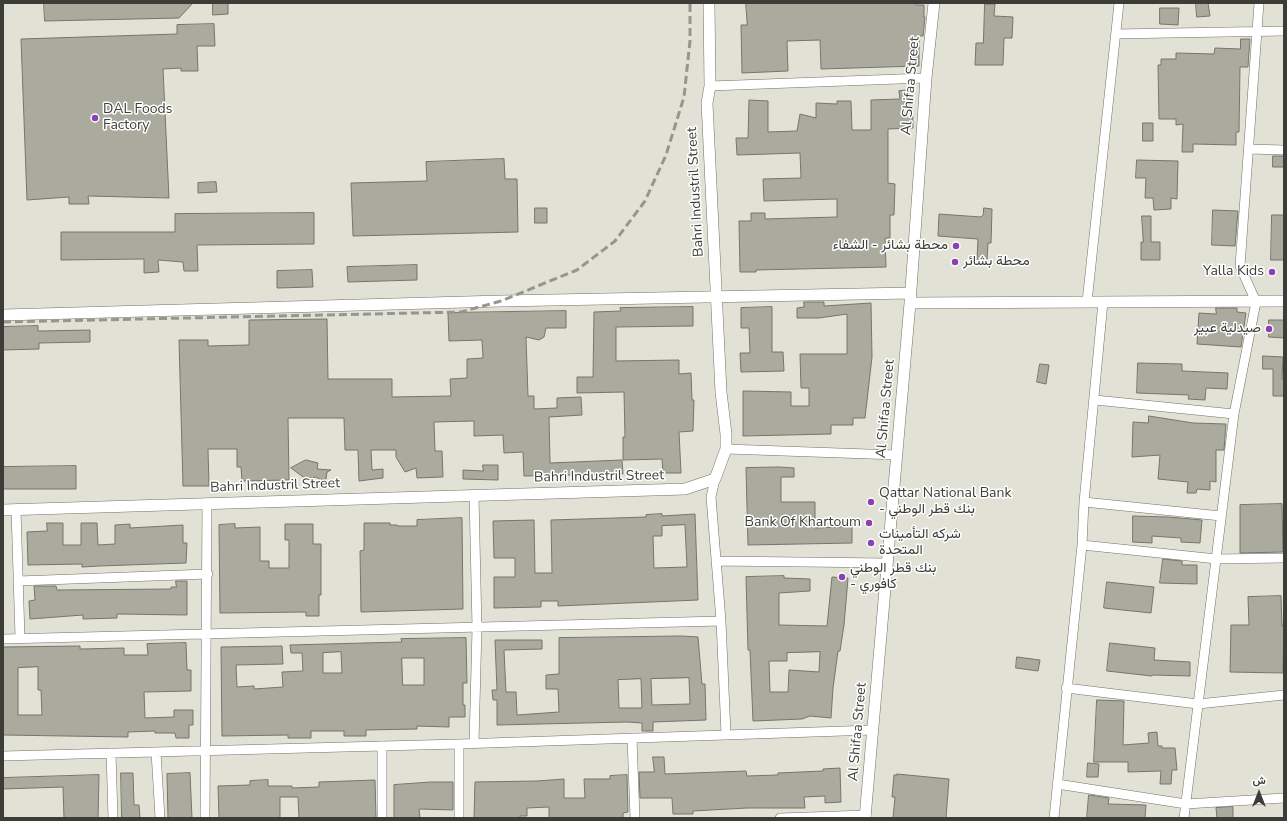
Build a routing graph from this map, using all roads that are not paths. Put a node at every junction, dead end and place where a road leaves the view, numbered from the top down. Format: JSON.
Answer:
{"nodes":[{"id":1,"x":709,"y":3,"type":"edge"},
{"id":2,"x":934,"y":3,"type":"edge"},
{"id":3,"x":1119,"y":3,"type":"edge"},
{"id":4,"x":1259,"y":3,"type":"edge"},
{"id":5,"x":1284,"y":31,"type":"edge"},
{"id":6,"x":1257,"y":32,"type":"junction"},
{"id":7,"x":1116,"y":34,"type":"junction"},
{"id":8,"x":926,"y":78,"type":"junction"},
{"id":9,"x":710,"y":86,"type":"junction"},
{"id":10,"x":1249,"y":150,"type":"junction"},
{"id":11,"x":1284,"y":150,"type":"edge"},
{"id":12,"x":716,"y":298,"type":"junction"},
{"id":13,"x":910,"y":298,"type":"junction"},
{"id":14,"x":1284,"y":301,"type":"edge"},
{"id":15,"x":1087,"y":302,"type":"junction"},
{"id":16,"x":1103,"y":302,"type":"junction"},
{"id":17,"x":1256,"y":302,"type":"junction"},
{"id":18,"x":3,"y":316,"type":"edge"},
{"id":19,"x":1095,"y":400,"type":"junction"},
{"id":20,"x":1234,"y":414,"type":"junction"},
{"id":21,"x":726,"y":449,"type":"junction"},
{"id":22,"x":897,"y":455,"type":"junction"},
{"id":23,"x":715,"y":479,"type":"junction"},
{"id":24,"x":474,"y":495,"type":"junction"},
{"id":25,"x":1084,"y":502,"type":"junction"},
{"id":26,"x":208,"y":503,"type":"junction"},
{"id":27,"x":16,"y":509,"type":"junction"},
{"id":28,"x":3,"y":510,"type":"edge"},
{"id":29,"x":1221,"y":516,"type":"junction"},
{"id":30,"x":1082,"y":546,"type":"junction"},
{"id":31,"x":1284,"y":558,"type":"edge"},
{"id":32,"x":1217,"y":559,"type":"junction"},
{"id":33,"x":716,"y":561,"type":"junction"},
{"id":34,"x":888,"y":563,"type":"junction"},
{"id":35,"x":208,"y":574,"type":"junction"},
{"id":36,"x":18,"y":581,"type":"junction"},
{"id":37,"x":721,"y":621,"type":"junction"},
{"id":38,"x":477,"y":628,"type":"junction"},
{"id":39,"x":207,"y":634,"type":"junction"},
{"id":40,"x":20,"y":638,"type":"junction"},
{"id":41,"x":3,"y":639,"type":"edge"},
{"id":42,"x":1066,"y":688,"type":"junction"},
{"id":43,"x":1284,"y":695,"type":"edge"},
{"id":44,"x":1198,"y":704,"type":"junction"},
{"id":45,"x":873,"y":730,"type":"junction"},
{"id":46,"x":726,"y":734,"type":"junction"},
{"id":47,"x":632,"y":738,"type":"junction"},
{"id":48,"x":474,"y":743,"type":"junction"},
{"id":49,"x":458,"y":744,"type":"junction"},
{"id":50,"x":382,"y":746,"type":"junction"},
{"id":51,"x":204,"y":751,"type":"junction"},
{"id":52,"x":156,"y":752,"type":"junction"},
{"id":53,"x":111,"y":753,"type":"junction"},
{"id":54,"x":3,"y":756,"type":"edge"},
{"id":55,"x":1057,"y":784,"type":"junction"},
{"id":56,"x":1284,"y":798,"type":"edge"},
{"id":57,"x":1186,"y":804,"type":"junction"},
{"id":58,"x":866,"y":817,"type":"edge"},
{"id":59,"x":113,"y":818,"type":"edge"},
{"id":60,"x":160,"y":818,"type":"edge"},
{"id":61,"x":205,"y":818,"type":"edge"},
{"id":62,"x":382,"y":818,"type":"edge"},
{"id":63,"x":459,"y":818,"type":"edge"},
{"id":64,"x":635,"y":818,"type":"edge"},
{"id":65,"x":780,"y":818,"type":"edge"},
{"id":66,"x":1054,"y":818,"type":"edge"},
{"id":67,"x":1184,"y":818,"type":"edge"}],
"edges":[{"from":1,"to":9,"type":"street","name":"Bahri Industril Street"},
{"from":2,"to":8,"type":"street","name":"Al Shifaa Street"},
{"from":3,"to":7,"type":"street"},
{"from":4,"to":6,"type":"street"},
{"from":5,"to":6,"type":"street"},
{"from":6,"to":7,"type":"street"},
{"from":6,"to":10,"type":"street"},
{"from":7,"to":15,"type":"street"},
{"from":8,"to":9,"type":"street"},
{"from":8,"to":13,"type":"street","name":"Al Shifaa Street"},
{"from":9,"to":12,"type":"street","name":"Bahri Industril Street"},
{"from":10,"to":11,"type":"street"},
{"from":10,"to":17,"type":"street"},
{"from":12,"to":13,"type":"street"},
{"from":12,"to":18,"type":"street"},
{"from":12,"to":21,"type":"street","name":"Bahri Industril Street"},
{"from":13,"to":15,"type":"street"},
{"from":13,"to":22,"type":"street","name":"Al Shifaa Street"},
{"from":14,"to":17,"type":"street"},
{"from":15,"to":16,"type":"street"},
{"from":16,"to":17,"type":"street"},
{"from":16,"to":19,"type":"street"},
{"from":17,"to":20,"type":"street"},
{"from":19,"to":20,"type":"street"},
{"from":19,"to":25,"type":"street"},
{"from":20,"to":29,"type":"street"},
{"from":21,"to":22,"type":"street"},
{"from":21,"to":23,"type":"street","name":"Bahri Industril Street"},
{"from":22,"to":34,"type":"street","name":"Al Shifaa Street"},
{"from":23,"to":24,"type":"street","name":"Bahri Industril Street"},
{"from":23,"to":33,"type":"street"},
{"from":24,"to":26,"type":"street","name":"Bahri Industril Street"},
{"from":24,"to":38,"type":"street"},
{"from":25,"to":29,"type":"street"},
{"from":25,"to":30,"type":"street"},
{"from":26,"to":27,"type":"street","name":"Bahri Industril Street"},
{"from":26,"to":35,"type":"street"},
{"from":27,"to":28,"type":"street","name":"Bahri Industril Street"},
{"from":27,"to":36,"type":"street"},
{"from":29,"to":32,"type":"street"},
{"from":30,"to":32,"type":"street"},
{"from":30,"to":42,"type":"street"},
{"from":31,"to":32,"type":"street"},
{"from":32,"to":44,"type":"street"},
{"from":33,"to":34,"type":"street"},
{"from":33,"to":37,"type":"street"},
{"from":34,"to":45,"type":"street","name":"Al Shifaa Street"},
{"from":35,"to":36,"type":"street"},
{"from":35,"to":39,"type":"street"},
{"from":36,"to":40,"type":"street"},
{"from":37,"to":38,"type":"street"},
{"from":37,"to":46,"type":"street"},
{"from":38,"to":39,"type":"street"},
{"from":38,"to":48,"type":"street"},
{"from":39,"to":40,"type":"street"},
{"from":39,"to":51,"type":"street"},
{"from":40,"to":41,"type":"street"},
{"from":42,"to":44,"type":"street"},
{"from":42,"to":55,"type":"street"},
{"from":43,"to":44,"type":"street"},
{"from":44,"to":57,"type":"street"},
{"from":45,"to":46,"type":"street"},
{"from":45,"to":58,"type":"street","name":"Al Shifaa Street"},
{"from":46,"to":47,"type":"street"},
{"from":47,"to":48,"type":"street"},
{"from":47,"to":64,"type":"street"},
{"from":48,"to":49,"type":"street"},
{"from":49,"to":50,"type":"street"},
{"from":49,"to":63,"type":"street"},
{"from":50,"to":51,"type":"street"},
{"from":50,"to":62,"type":"street"},
{"from":51,"to":52,"type":"street"},
{"from":51,"to":61,"type":"street"},
{"from":52,"to":53,"type":"street"},
{"from":52,"to":60,"type":"street"},
{"from":53,"to":54,"type":"street"},
{"from":53,"to":59,"type":"street"},
{"from":55,"to":57,"type":"street"},
{"from":55,"to":66,"type":"street"},
{"from":56,"to":57,"type":"street"},
{"from":57,"to":67,"type":"street"},
{"from":58,"to":65,"type":"street"}]}
